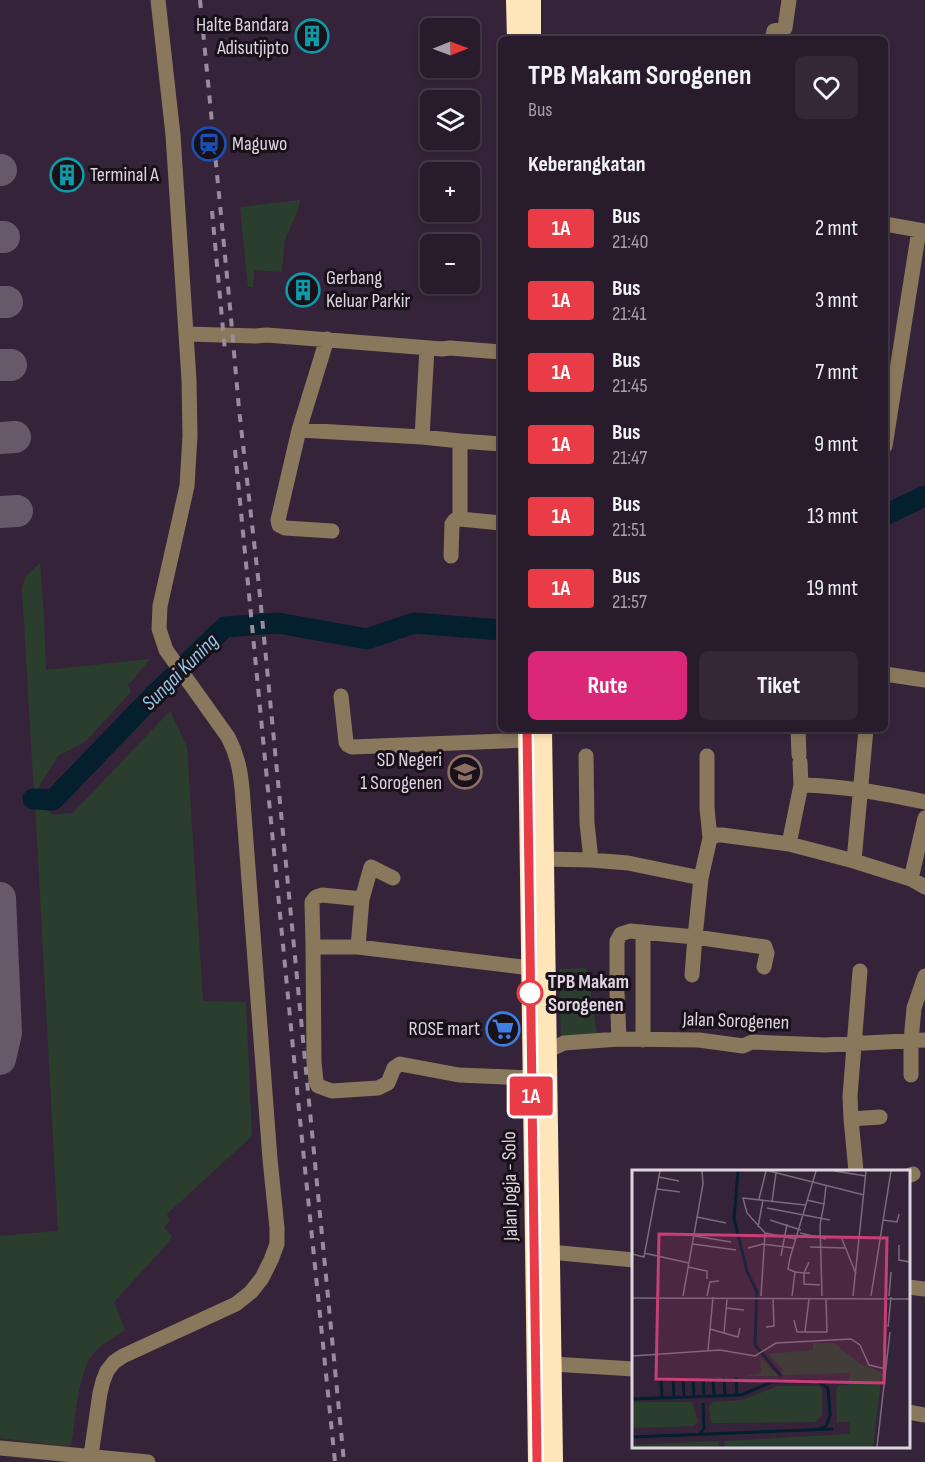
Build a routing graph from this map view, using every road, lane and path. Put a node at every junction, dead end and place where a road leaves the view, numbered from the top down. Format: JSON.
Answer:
{"nodes":[{"id":1,"x":158,"y":0,"type":"edge"},
{"id":2,"x":515,"y":0,"type":"edge"},
{"id":3,"x":532,"y":0,"type":"edge"},
{"id":4,"x":789,"y":0,"type":"edge"},
{"id":5,"x":516,"y":36,"type":"edge"},
{"id":6,"x":532,"y":36,"type":"edge"},
{"id":7,"x":773,"y":36,"type":"edge"},
{"id":8,"x":888,"y":224,"type":"edge"},
{"id":9,"x":922,"y":230,"type":"edge"},
{"id":10,"x":185,"y":325,"type":"junction"},
{"id":11,"x":205,"y":332,"type":"junction"},
{"id":12,"x":327,"y":339,"type":"junction"},
{"id":13,"x":434,"y":348,"type":"junction"},
{"id":14,"x":187,"y":350,"type":"junction"},
{"id":15,"x":498,"y":354,"type":"edge"},
{"id":16,"x":888,"y":428,"type":"edge"},
{"id":17,"x":299,"y":430,"type":"junction"},
{"id":18,"x":422,"y":437,"type":"junction"},
{"id":19,"x":460,"y":441,"type":"junction"},
{"id":20,"x":498,"y":444,"type":"edge"},
{"id":21,"x":460,"y":519,"type":"junction"},
{"id":22,"x":498,"y":523,"type":"edge"},
{"id":23,"x":332,"y":531,"type":"dead end"},
{"id":24,"x":451,"y":556,"type":"dead end"},
{"id":25,"x":888,"y":674,"type":"edge"},
{"id":26,"x":925,"y":680,"type":"edge"},
{"id":27,"x":341,"y":696,"type":"dead end"},
{"id":28,"x":543,"y":732,"type":"edge"},
{"id":29,"x":798,"y":732,"type":"edge"},
{"id":30,"x":866,"y":732,"type":"edge"},
{"id":31,"x":527,"y":735,"type":"edge"},
{"id":32,"x":586,"y":756,"type":"dead end"},
{"id":33,"x":707,"y":756,"type":"dead end"},
{"id":34,"x":801,"y":785,"type":"junction"},
{"id":35,"x":861,"y":789,"type":"junction"},
{"id":36,"x":925,"y":802,"type":"edge"},
{"id":37,"x":925,"y":818,"type":"edge"},
{"id":38,"x":710,"y":837,"type":"junction"},
{"id":39,"x":789,"y":844,"type":"junction"},
{"id":40,"x":545,"y":859,"type":"junction"},
{"id":41,"x":591,"y":860,"type":"junction"},
{"id":42,"x":854,"y":861,"type":"junction"},
{"id":43,"x":393,"y":878,"type":"dead end"},
{"id":44,"x":701,"y":878,"type":"junction"},
{"id":45,"x":911,"y":879,"type":"junction"},
{"id":46,"x":925,"y":887,"type":"edge"},
{"id":47,"x":362,"y":899,"type":"junction"},
{"id":48,"x":643,"y":932,"type":"junction"},
{"id":49,"x":695,"y":937,"type":"junction"},
{"id":50,"x":313,"y":946,"type":"junction"},
{"id":51,"x":358,"y":947,"type":"junction"},
{"id":52,"x":764,"y":967,"type":"dead end"},
{"id":53,"x":530,"y":968,"type":"junction"},
{"id":54,"x":860,"y":970,"type":"dead end"},
{"id":55,"x":692,"y":975,"type":"dead end"},
{"id":56,"x":925,"y":976,"type":"edge"},
{"id":57,"x":620,"y":1039,"type":"junction"},
{"id":58,"x":643,"y":1040,"type":"junction"},
{"id":59,"x":918,"y":1041,"type":"edge"},
{"id":60,"x":854,"y":1043,"type":"junction"},
{"id":61,"x":547,"y":1052,"type":"junction"},
{"id":62,"x":911,"y":1075,"type":"dead end"},
{"id":63,"x":531,"y":1078,"type":"junction"},
{"id":64,"x":880,"y":1117,"type":"dead end"},
{"id":65,"x":851,"y":1119,"type":"junction"},
{"id":66,"x":856,"y":1170,"type":"edge"},
{"id":67,"x":550,"y":1252,"type":"junction"},
{"id":68,"x":632,"y":1260,"type":"edge"},
{"id":69,"x":910,"y":1287,"type":"edge"},
{"id":70,"x":925,"y":1289,"type":"edge"},
{"id":71,"x":552,"y":1364,"type":"junction"},
{"id":72,"x":632,"y":1369,"type":"edge"},
{"id":73,"x":910,"y":1412,"type":"edge"},
{"id":74,"x":925,"y":1415,"type":"edge"},
{"id":75,"x":0,"y":1448,"type":"edge"},
{"id":76,"x":90,"y":1460,"type":"edge"},
{"id":77,"x":148,"y":1462,"type":"edge"},
{"id":78,"x":537,"y":1462,"type":"edge"},
{"id":79,"x":554,"y":1462,"type":"edge"}],
"edges":[{"from":1,"to":10,"type":"street"},
{"from":2,"to":5,"type":"highway"},
{"from":3,"to":6,"type":"highway"},
{"from":4,"to":7,"type":"street"},
{"from":8,"to":9,"type":"street"},
{"from":9,"to":16,"type":"street"},
{"from":10,"to":11,"type":"street"},
{"from":10,"to":14,"type":"street"},
{"from":11,"to":12,"type":"street"},
{"from":11,"to":14,"type":"street"},
{"from":12,"to":13,"type":"street"},
{"from":12,"to":17,"type":"street"},
{"from":13,"to":15,"type":"street"},
{"from":13,"to":18,"type":"street"},
{"from":14,"to":76,"type":"street"},
{"from":17,"to":18,"type":"street"},
{"from":17,"to":23,"type":"street"},
{"from":18,"to":19,"type":"street"},
{"from":19,"to":20,"type":"street"},
{"from":19,"to":21,"type":"street"},
{"from":21,"to":22,"type":"street"},
{"from":21,"to":24,"type":"street"},
{"from":25,"to":26,"type":"street"},
{"from":27,"to":31,"type":"street"},
{"from":28,"to":40,"type":"highway","name":"Jalan Jogja - Solo"},
{"from":29,"to":34,"type":"street"},
{"from":30,"to":35,"type":"street"},
{"from":31,"to":53,"type":"highway","name":"Jalan Jogja - Solo"},
{"from":32,"to":41,"type":"street"},
{"from":33,"to":38,"type":"street"},
{"from":34,"to":35,"type":"street"},
{"from":34,"to":39,"type":"street"},
{"from":35,"to":36,"type":"street"},
{"from":35,"to":42,"type":"street"},
{"from":37,"to":45,"type":"street"},
{"from":38,"to":39,"type":"street"},
{"from":38,"to":44,"type":"street"},
{"from":39,"to":42,"type":"street"},
{"from":40,"to":41,"type":"street"},
{"from":40,"to":61,"type":"highway","name":"Jalan Jogja - Solo"},
{"from":41,"to":44,"type":"street"},
{"from":42,"to":45,"type":"street"},
{"from":43,"to":47,"type":"street"},
{"from":44,"to":49,"type":"street"},
{"from":45,"to":46,"type":"street"},
{"from":47,"to":50,"type":"street"},
{"from":47,"to":51,"type":"street"},
{"from":48,"to":49,"type":"street"},
{"from":48,"to":57,"type":"street"},
{"from":48,"to":58,"type":"street"},
{"from":49,"to":52,"type":"street"},
{"from":49,"to":55,"type":"street"},
{"from":50,"to":51,"type":"street"},
{"from":50,"to":63,"type":"street"},
{"from":51,"to":53,"type":"street"},
{"from":53,"to":63,"type":"highway","name":"Jalan Jogja - Solo"},
{"from":54,"to":60,"type":"street"},
{"from":56,"to":59,"type":"street"},
{"from":57,"to":58,"type":"street","name":"Jalan Sorogenen"},
{"from":57,"to":61,"type":"street","name":"Jalan Sorogenen"},
{"from":58,"to":60,"type":"street","name":"Jalan Sorogenen"},
{"from":59,"to":60,"type":"street","name":"Jalan Sorogenen"},
{"from":59,"to":62,"type":"street"},
{"from":60,"to":65,"type":"street"},
{"from":61,"to":67,"type":"highway","name":"Jalan Jogja - Solo"},
{"from":63,"to":78,"type":"highway","name":"Jalan Jogja - Solo"},
{"from":64,"to":65,"type":"street"},
{"from":65,"to":66,"type":"street"},
{"from":67,"to":68,"type":"street"},
{"from":67,"to":71,"type":"highway","name":"Jalan Jogja - Solo"},
{"from":69,"to":70,"type":"street"},
{"from":71,"to":72,"type":"street"},
{"from":71,"to":79,"type":"highway","name":"Jalan Jogja - Solo"},
{"from":73,"to":74,"type":"street"},
{"from":75,"to":76,"type":"street"},
{"from":76,"to":77,"type":"street"}]}
